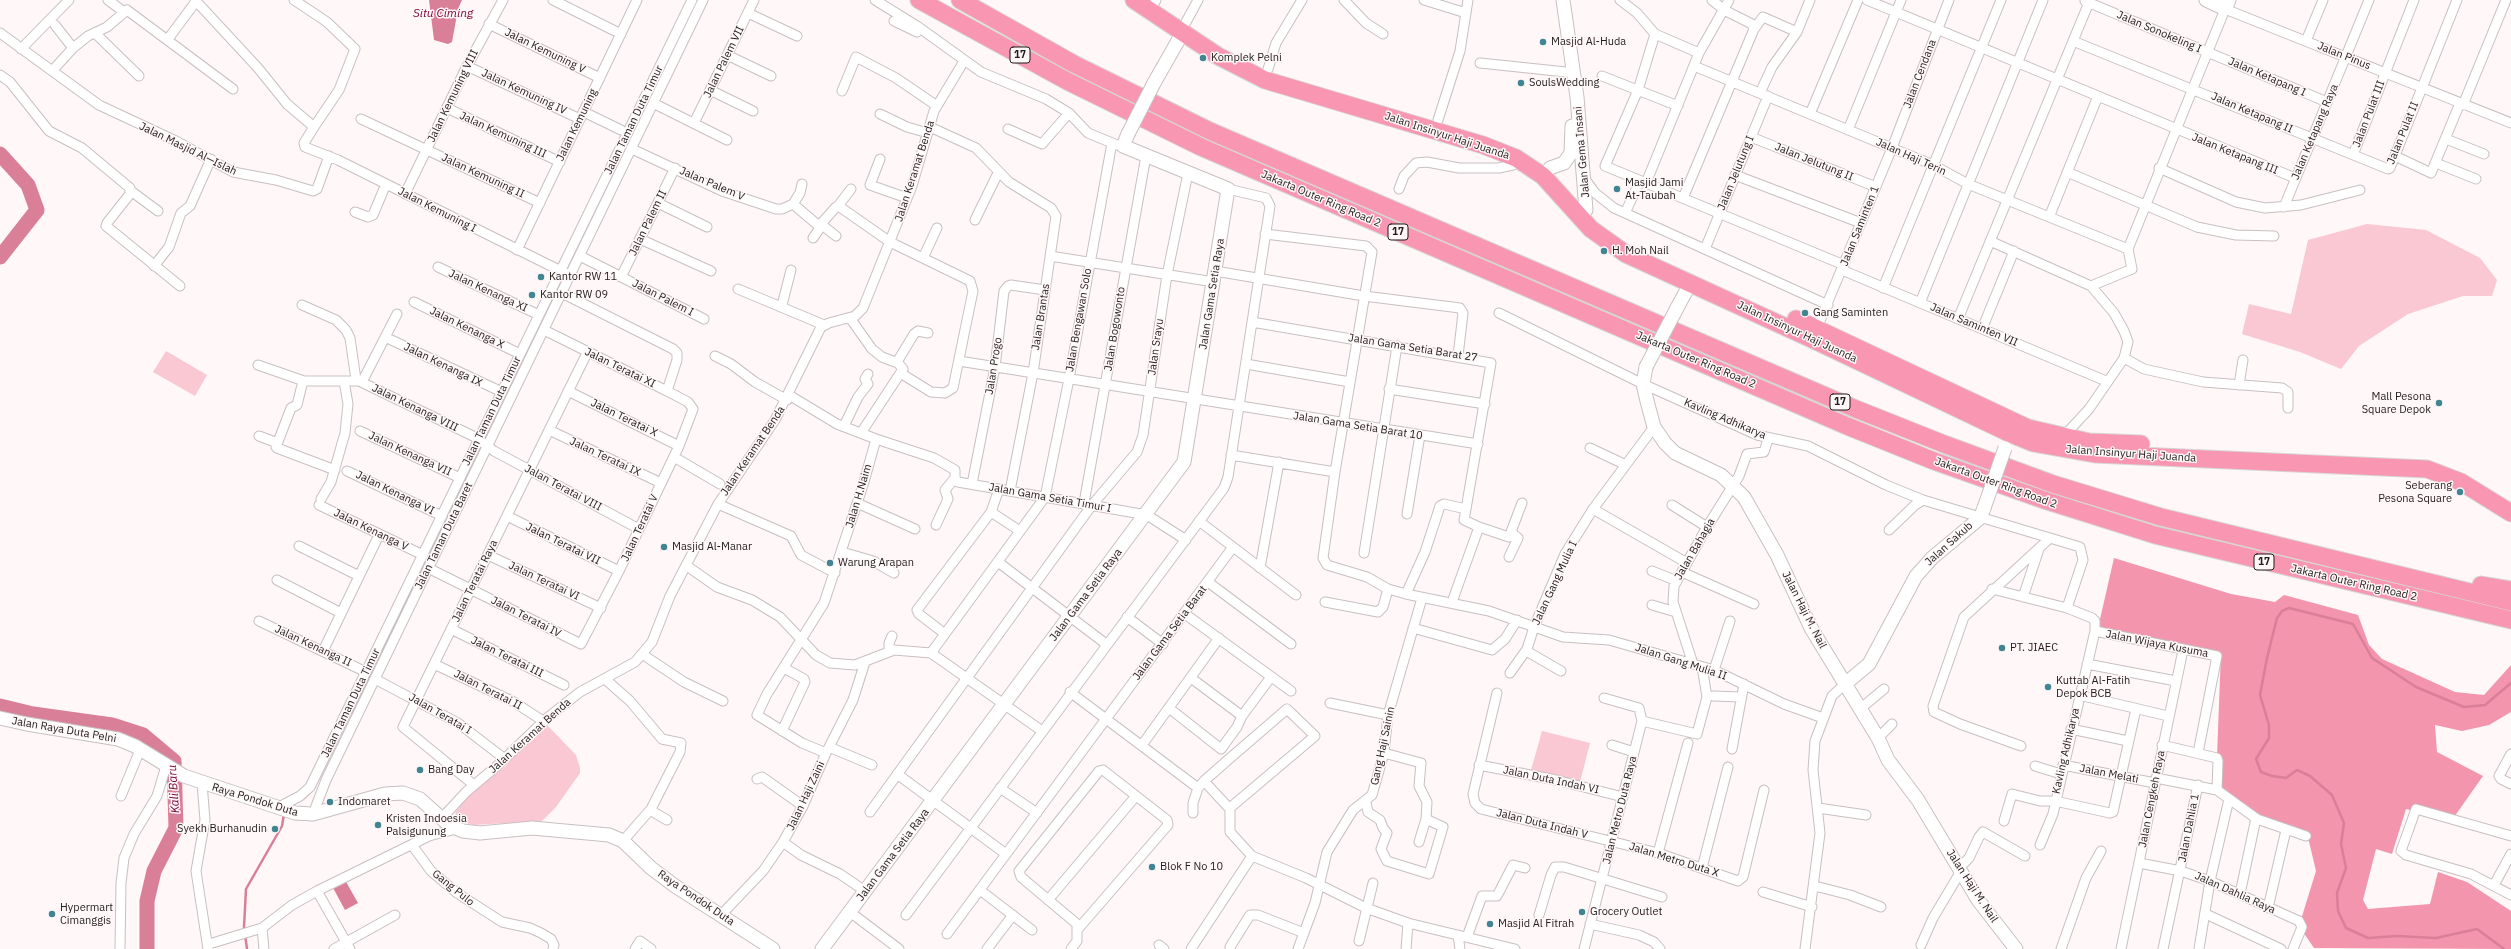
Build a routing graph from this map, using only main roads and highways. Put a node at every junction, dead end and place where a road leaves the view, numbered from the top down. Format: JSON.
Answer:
{"nodes":[{"id":1,"x":919,"y":0,"type":"edge"},
{"id":2,"x":960,"y":0,"type":"edge"},
{"id":3,"x":1134,"y":0,"type":"edge"},
{"id":4,"x":1554,"y":0,"type":"edge"},
{"id":5,"x":1563,"y":0,"type":"edge"},
{"id":6,"x":2206,"y":0,"type":"edge"},
{"id":7,"x":1155,"y":1,"type":"edge"},
{"id":8,"x":2227,"y":4,"type":"edge"},
{"id":9,"x":1185,"y":27,"type":"junction"},
{"id":10,"x":1573,"y":97,"type":"junction"},
{"id":11,"x":1577,"y":153,"type":"junction"},
{"id":12,"x":1550,"y":168,"type":"junction"},
{"id":13,"x":1586,"y":210,"type":"junction"},
{"id":14,"x":1690,"y":284,"type":"junction"},
{"id":15,"x":1860,"y":354,"type":"junction"},
{"id":16,"x":2008,"y":441,"type":"junction"},
{"id":17,"x":2511,"y":499,"type":"edge"},
{"id":18,"x":2511,"y":513,"type":"edge"},
{"id":19,"x":2366,"y":568,"type":"junction"},
{"id":20,"x":2511,"y":590,"type":"edge"},
{"id":21,"x":2511,"y":602,"type":"edge"},
{"id":22,"x":2511,"y":620,"type":"edge"},
{"id":23,"x":1845,"y":684,"type":"junction"},
{"id":24,"x":0,"y":718,"type":"edge"},
{"id":25,"x":168,"y":767,"type":"joint"},
{"id":26,"x":773,"y":949,"type":"edge"},
{"id":27,"x":822,"y":949,"type":"edge"},
{"id":28,"x":2016,"y":949,"type":"edge"}],
"edges":[{"from":1,"to":22,"type":"highway","name":"Jakarta Outer Ring Road 2","number":"17"},
{"from":2,"to":19,"type":"highway","name":"Jakarta Outer Ring Road 2","number":"17"},
{"from":3,"to":9,"type":"highway","name":"Jalan Insinyur Haji Juanda"},
{"from":4,"to":10,"type":"main road","name":"Jalan Gema Insani"},
{"from":5,"to":10,"type":"main road","name":"Jalan Gema Insani"},
{"from":6,"to":8,"type":"main road"},
{"from":7,"to":9,"type":"highway","name":"Jalan Insinyur Haji Juanda"},
{"from":9,"to":12,"type":"highway","name":"Jalan Insinyur Haji Juanda"},
{"from":9,"to":14,"type":"highway","name":"Jalan Insinyur Haji Juanda"},
{"from":9,"to":27,"type":"main road","name":"Jalan Gama Setia Raya","bridge":true},
{"from":10,"to":11,"type":"main road","name":"Jalan Gema Insani"},
{"from":11,"to":12,"type":"main road","name":"Jalan Gema Insani"},
{"from":11,"to":13,"type":"main road","name":"Jalan Gema Insani"},
{"from":12,"to":13,"type":"highway","name":"Jalan Insinyur Haji Juanda"},
{"from":13,"to":15,"type":"highway","name":"Jalan Insinyur Haji Juanda"},
{"from":14,"to":15,"type":"highway","name":"Jalan Insinyur Haji Juanda"},
{"from":14,"to":23,"type":"main road","name":"Jalan Haji M. Nail","bridge":true},
{"from":15,"to":16,"type":"highway","name":"Jalan Insinyur Haji Juanda"},
{"from":15,"to":17,"type":"highway","name":"Jalan Insinyur Haji Juanda"},
{"from":16,"to":18,"type":"highway","name":"Jalan Insinyur Haji Juanda"},
{"from":16,"to":23,"type":"main road","name":"Jalan Sakub","bridge":true},
{"from":19,"to":20,"type":"highway"},
{"from":19,"to":21,"type":"highway","name":"Jakarta Outer Ring Road 2","number":"17"},
{"from":23,"to":28,"type":"main road","name":"Jalan Haji M. Nail"},
{"from":24,"to":25,"type":"main road","name":"Jalan Raya Duta Pelni"},
{"from":25,"to":26,"type":"main road","name":"Raya Pondok Duta"}]}
